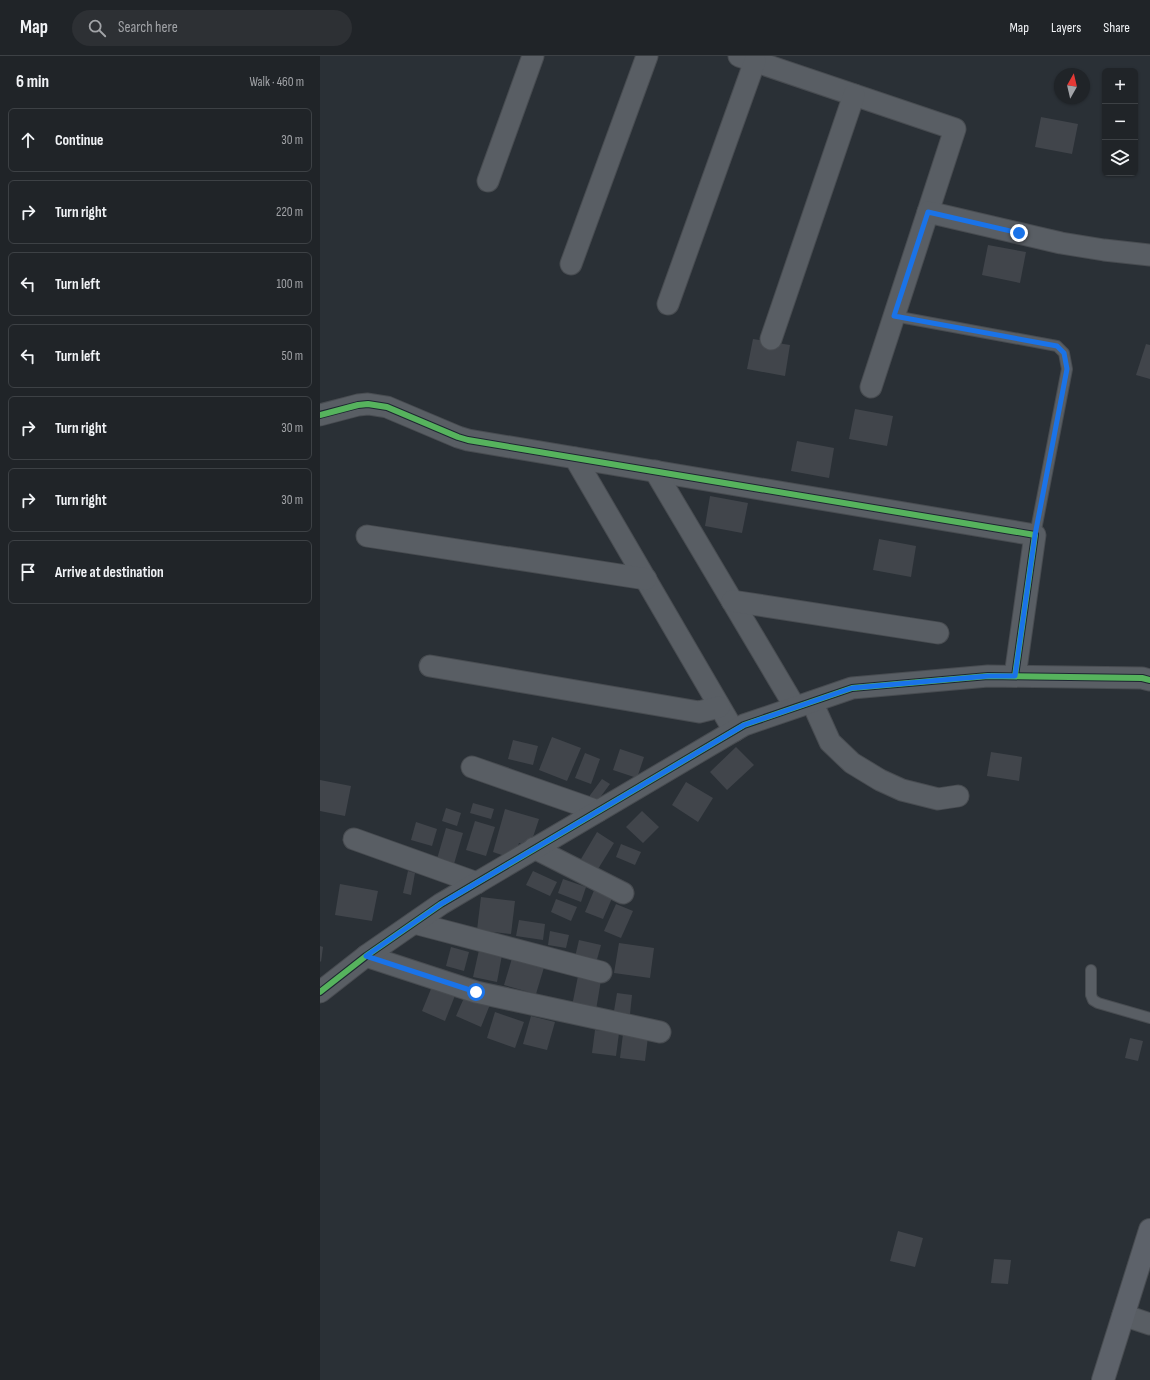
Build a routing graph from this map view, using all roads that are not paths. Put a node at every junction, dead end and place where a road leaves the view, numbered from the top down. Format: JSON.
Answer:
{"nodes":[{"id":1,"x":533,"y":56,"type":"edge"},
{"id":2,"x":647,"y":56,"type":"edge"},
{"id":3,"x":747,"y":59,"type":"edge"},
{"id":4,"x":854,"y":95,"type":"junction"},
{"id":5,"x":488,"y":180,"type":"dead end"},
{"id":6,"x":928,"y":212,"type":"junction"},
{"id":7,"x":1150,"y":255,"type":"edge"},
{"id":8,"x":571,"y":264,"type":"dead end"},
{"id":9,"x":668,"y":304,"type":"dead end"},
{"id":10,"x":894,"y":316,"type":"junction"},
{"id":11,"x":771,"y":339,"type":"dead end"},
{"id":12,"x":871,"y":387,"type":"dead end"},
{"id":13,"x":320,"y":415,"type":"edge"},
{"id":14,"x":575,"y":458,"type":"junction"},
{"id":15,"x":655,"y":471,"type":"junction"},
{"id":16,"x":1035,"y":535,"type":"junction"},
{"id":17,"x":367,"y":536,"type":"dead end"},
{"id":18,"x":646,"y":579,"type":"junction"},
{"id":19,"x":732,"y":602,"type":"junction"},
{"id":20,"x":938,"y":633,"type":"dead end"},
{"id":21,"x":430,"y":666,"type":"dead end"},
{"id":22,"x":1015,"y":676,"type":"junction"},
{"id":23,"x":1150,"y":680,"type":"edge"},
{"id":24,"x":803,"y":705,"type":"junction"},
{"id":25,"x":719,"y":707,"type":"junction"},
{"id":26,"x":734,"y":731,"type":"junction"},
{"id":27,"x":472,"y":767,"type":"dead end"},
{"id":28,"x":958,"y":796,"type":"dead end"},
{"id":29,"x":598,"y":810,"type":"junction"},
{"id":30,"x":354,"y":839,"type":"dead end"},
{"id":31,"x":534,"y":848,"type":"junction"},
{"id":32,"x":477,"y":882,"type":"junction"},
{"id":33,"x":623,"y":893,"type":"dead end"},
{"id":34,"x":414,"y":923,"type":"junction"},
{"id":35,"x":366,"y":956,"type":"junction"},
{"id":36,"x":1091,"y":970,"type":"dead end"},
{"id":37,"x":601,"y":972,"type":"dead end"},
{"id":38,"x":320,"y":992,"type":"edge"},
{"id":39,"x":1150,"y":1018,"type":"edge"},
{"id":40,"x":660,"y":1032,"type":"dead end"},
{"id":41,"x":1150,"y":1230,"type":"edge"},
{"id":42,"x":1123,"y":1315,"type":"junction"},
{"id":43,"x":1150,"y":1324,"type":"edge"},
{"id":44,"x":1103,"y":1380,"type":"edge"}],
"edges":[{"from":1,"to":5,"type":"street"},
{"from":2,"to":8,"type":"street"},
{"from":3,"to":4,"type":"street"},
{"from":3,"to":9,"type":"street"},
{"from":4,"to":6,"type":"street"},
{"from":4,"to":11,"type":"street"},
{"from":6,"to":7,"type":"street"},
{"from":6,"to":10,"type":"street"},
{"from":10,"to":12,"type":"street"},
{"from":10,"to":16,"type":"lane"},
{"from":13,"to":14,"type":"street"},
{"from":14,"to":15,"type":"street"},
{"from":14,"to":18,"type":"street"},
{"from":15,"to":16,"type":"street"},
{"from":15,"to":19,"type":"street"},
{"from":16,"to":22,"type":"street"},
{"from":17,"to":18,"type":"street"},
{"from":18,"to":25,"type":"street"},
{"from":19,"to":20,"type":"street"},
{"from":19,"to":24,"type":"street"},
{"from":21,"to":25,"type":"street"},
{"from":22,"to":23,"type":"street"},
{"from":22,"to":24,"type":"street"},
{"from":24,"to":26,"type":"street"},
{"from":24,"to":28,"type":"street"},
{"from":25,"to":26,"type":"street"},
{"from":26,"to":29,"type":"street"},
{"from":27,"to":29,"type":"street"},
{"from":29,"to":31,"type":"street"},
{"from":30,"to":32,"type":"street"},
{"from":31,"to":32,"type":"street"},
{"from":31,"to":33,"type":"street"},
{"from":32,"to":34,"type":"street"},
{"from":34,"to":35,"type":"street"},
{"from":34,"to":37,"type":"street"},
{"from":35,"to":38,"type":"street"},
{"from":35,"to":40,"type":"street"},
{"from":36,"to":39,"type":"lane"},
{"from":41,"to":42,"type":"street"},
{"from":42,"to":43,"type":"street"},
{"from":42,"to":44,"type":"street"}]}
